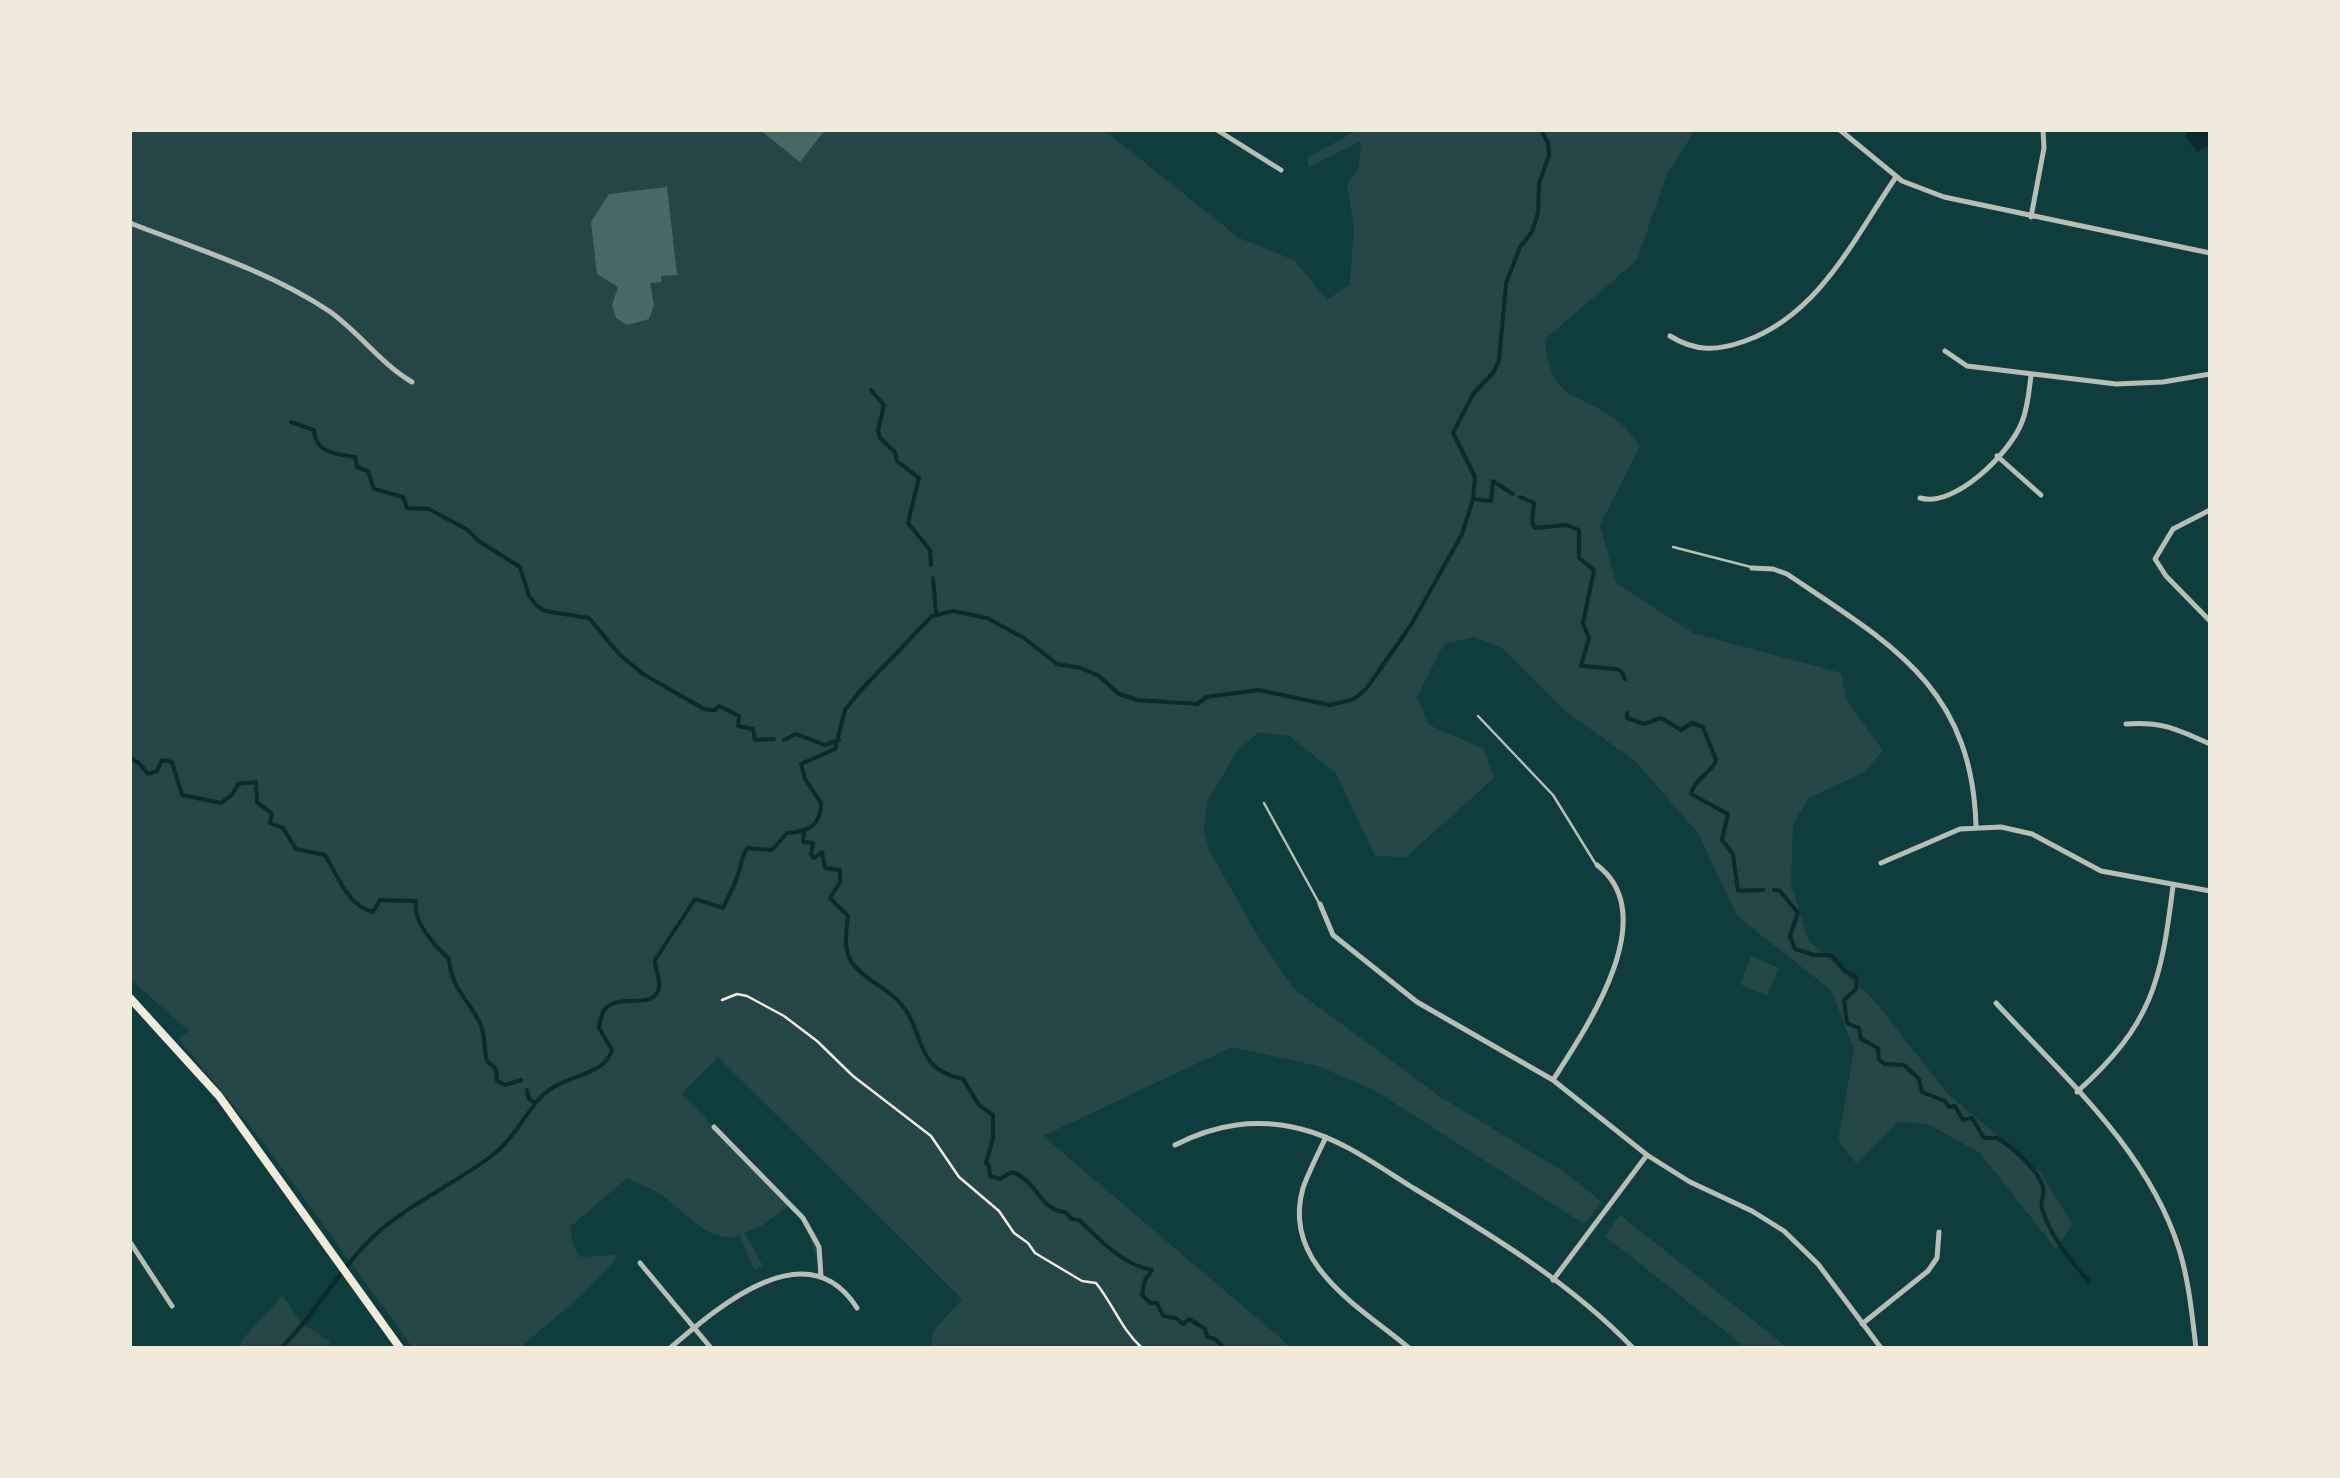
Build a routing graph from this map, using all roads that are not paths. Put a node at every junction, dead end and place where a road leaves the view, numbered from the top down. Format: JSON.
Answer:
{"nodes":[{"id":1,"x":1217,"y":130,"type":"edge"},
{"id":2,"x":1840,"y":130,"type":"edge"},
{"id":3,"x":2043,"y":130,"type":"edge"},
{"id":4,"x":1281,"y":170,"type":"dead end"},
{"id":5,"x":1896,"y":176,"type":"junction"},
{"id":6,"x":2031,"y":217,"type":"junction"},
{"id":7,"x":130,"y":223,"type":"edge"},
{"id":8,"x":2210,"y":253,"type":"edge"},
{"id":9,"x":1670,"y":336,"type":"dead end"},
{"id":10,"x":1945,"y":351,"type":"dead end"},
{"id":11,"x":2210,"y":374,"type":"edge"},
{"id":12,"x":2031,"y":376,"type":"junction"},
{"id":13,"x":412,"y":382,"type":"dead end"},
{"id":14,"x":1998,"y":456,"type":"junction"},
{"id":15,"x":2041,"y":495,"type":"dead end"},
{"id":16,"x":1920,"y":498,"type":"dead end"},
{"id":17,"x":2210,"y":510,"type":"edge"},
{"id":18,"x":1672,"y":547,"type":"dead end"},
{"id":19,"x":1752,"y":568,"type":"joint"},
{"id":20,"x":2210,"y":620,"type":"edge"},
{"id":21,"x":1478,"y":716,"type":"dead end"},
{"id":22,"x":2126,"y":724,"type":"dead end"},
{"id":23,"x":2210,"y":744,"type":"edge"},
{"id":24,"x":1264,"y":803,"type":"dead end"},
{"id":25,"x":1976,"y":826,"type":"junction"},
{"id":26,"x":1882,"y":863,"type":"dead end"},
{"id":27,"x":1597,"y":865,"type":"joint"},
{"id":28,"x":2173,"y":886,"type":"junction"},
{"id":29,"x":2210,"y":892,"type":"edge"},
{"id":30,"x":1320,"y":904,"type":"joint"},
{"id":31,"x":130,"y":998,"type":"edge"},
{"id":32,"x":1996,"y":1003,"type":"dead end"},
{"id":33,"x":1552,"y":1080,"type":"junction"},
{"id":34,"x":2077,"y":1092,"type":"junction"},
{"id":35,"x":714,"y":1127,"type":"dead end"},
{"id":36,"x":1326,"y":1137,"type":"junction"},
{"id":37,"x":1176,"y":1145,"type":"dead end"},
{"id":38,"x":1647,"y":1155,"type":"junction"},
{"id":39,"x":1939,"y":1232,"type":"dead end"},
{"id":40,"x":130,"y":1242,"type":"edge"},
{"id":41,"x":640,"y":1263,"type":"dead end"},
{"id":42,"x":821,"y":1276,"type":"junction"},
{"id":43,"x":1553,"y":1280,"type":"junction"},
{"id":44,"x":172,"y":1306,"type":"dead end"},
{"id":45,"x":856,"y":1308,"type":"dead end"},
{"id":46,"x":1862,"y":1324,"type":"junction"},
{"id":47,"x":695,"y":1328,"type":"junction"},
{"id":48,"x":400,"y":1348,"type":"edge"},
{"id":49,"x":670,"y":1348,"type":"edge"},
{"id":50,"x":711,"y":1348,"type":"edge"},
{"id":51,"x":1409,"y":1348,"type":"edge"},
{"id":52,"x":1632,"y":1348,"type":"edge"},
{"id":53,"x":1881,"y":1348,"type":"edge"},
{"id":54,"x":2196,"y":1348,"type":"edge"}],
"edges":[{"from":1,"to":4,"type":"street"},
{"from":2,"to":5,"type":"street"},
{"from":3,"to":6,"type":"street"},
{"from":5,"to":6,"type":"street"},
{"from":5,"to":9,"type":"street"},
{"from":6,"to":8,"type":"street"},
{"from":7,"to":13,"type":"street"},
{"from":10,"to":12,"type":"street"},
{"from":11,"to":12,"type":"street"},
{"from":12,"to":14,"type":"street"},
{"from":14,"to":15,"type":"street"},
{"from":14,"to":16,"type":"street"},
{"from":17,"to":20,"type":"street"},
{"from":18,"to":19,"type":"lane"},
{"from":19,"to":25,"type":"street"},
{"from":21,"to":27,"type":"lane"},
{"from":22,"to":23,"type":"street"},
{"from":24,"to":30,"type":"lane"},
{"from":25,"to":26,"type":"street"},
{"from":25,"to":28,"type":"street"},
{"from":27,"to":33,"type":"street"},
{"from":28,"to":29,"type":"street"},
{"from":28,"to":34,"type":"street"},
{"from":30,"to":33,"type":"street"},
{"from":31,"to":48,"type":"main road"},
{"from":32,"to":34,"type":"street"},
{"from":33,"to":38,"type":"street"},
{"from":34,"to":54,"type":"street"},
{"from":35,"to":42,"type":"street"},
{"from":36,"to":37,"type":"street"},
{"from":36,"to":43,"type":"street"},
{"from":36,"to":51,"type":"street"},
{"from":38,"to":43,"type":"street"},
{"from":38,"to":46,"type":"street"},
{"from":39,"to":46,"type":"street"},
{"from":40,"to":44,"type":"street"},
{"from":41,"to":47,"type":"street"},
{"from":42,"to":45,"type":"street"},
{"from":42,"to":47,"type":"street"},
{"from":43,"to":52,"type":"street"},
{"from":46,"to":53,"type":"street"},
{"from":47,"to":49,"type":"street"},
{"from":47,"to":50,"type":"street"}]}
